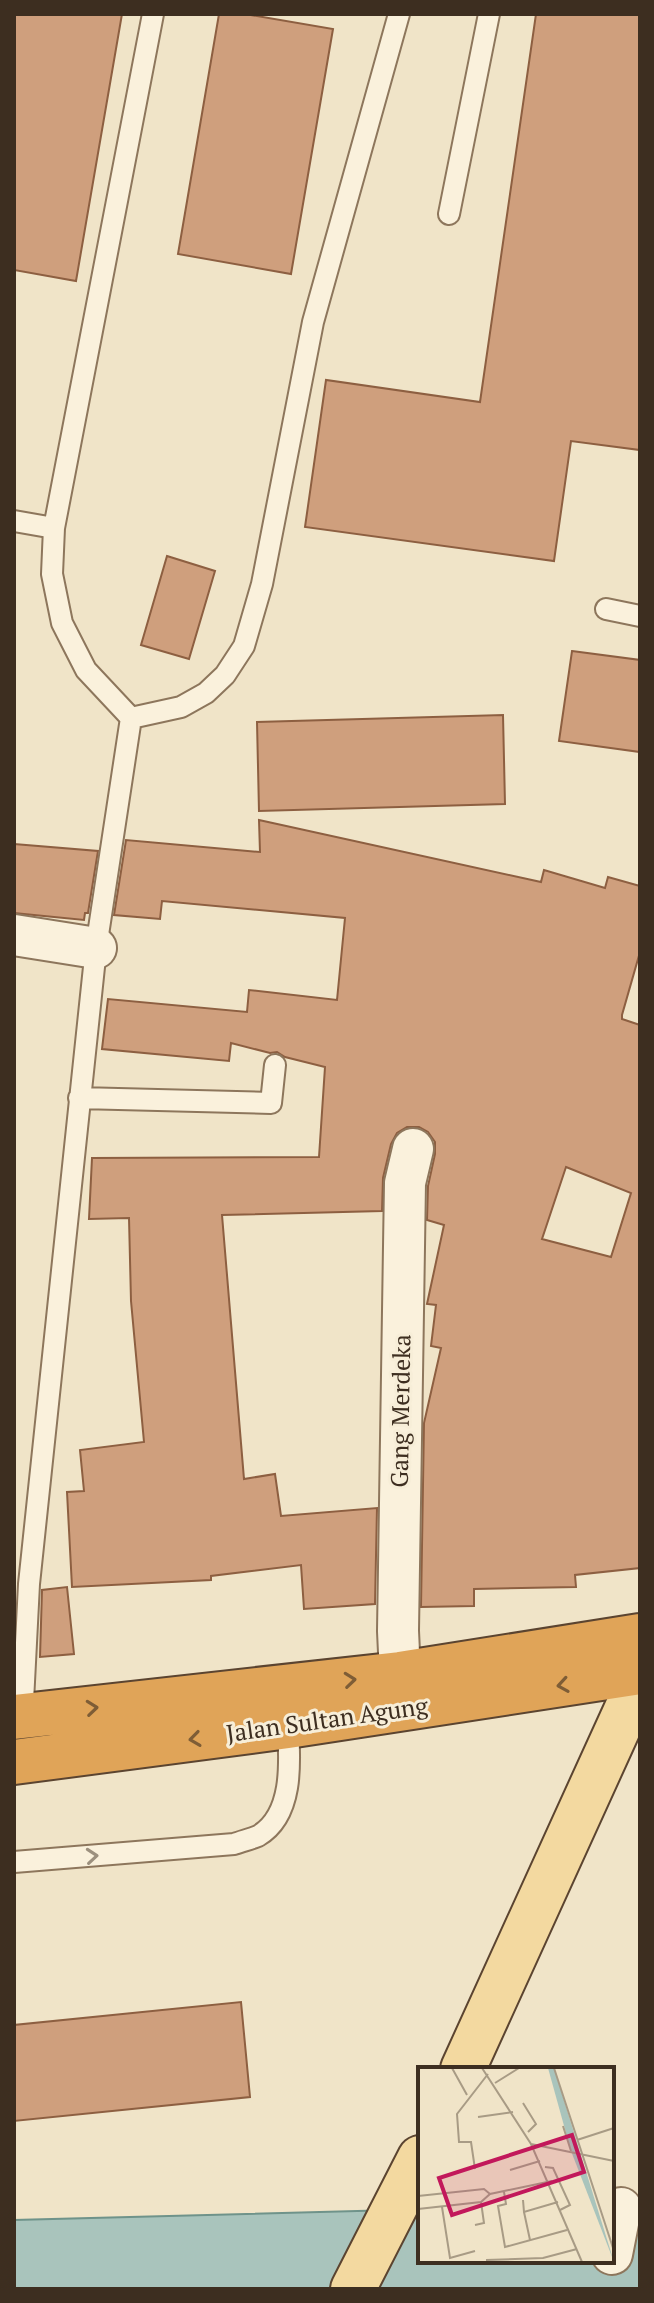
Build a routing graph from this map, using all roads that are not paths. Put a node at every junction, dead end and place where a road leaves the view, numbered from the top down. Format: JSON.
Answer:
{"nodes":[{"id":1,"x":153,"y":14,"type":"edge"},
{"id":2,"x":399,"y":14,"type":"edge"},
{"id":3,"x":489,"y":14,"type":"edge"},
{"id":4,"x":449,"y":214,"type":"dead end"},
{"id":5,"x":14,"y":521,"type":"edge"},
{"id":6,"x":54,"y":528,"type":"junction"},
{"id":7,"x":606,"y":609,"type":"dead end"},
{"id":8,"x":640,"y":616,"type":"edge"},
{"id":9,"x":131,"y":718,"type":"junction"},
{"id":10,"x":14,"y":935,"type":"edge"},
{"id":11,"x":96,"y":948,"type":"junction"},
{"id":12,"x":275,"y":1065,"type":"dead end"},
{"id":13,"x":79,"y":1098,"type":"junction"},
{"id":14,"x":413,"y":1149,"type":"dead end"},
{"id":15,"x":640,"y":1636,"type":"edge"},
{"id":16,"x":640,"y":1672,"type":"edge"},
{"id":17,"x":400,"y":1674,"type":"junction"},
{"id":18,"x":640,"y":1680,"type":"edge"},
{"id":19,"x":18,"y":1717,"type":"edge"},
{"id":20,"x":288,"y":1726,"type":"junction"},
{"id":21,"x":22,"y":1761,"type":"edge"},
{"id":22,"x":14,"y":1862,"type":"edge"},
{"id":23,"x":464,"y":2067,"type":"edge"},
{"id":24,"x":418,"y":2166,"type":"edge"},
{"id":25,"x":624,"y":2208,"type":"edge"},
{"id":26,"x":407,"y":2211,"type":"edge"},
{"id":27,"x":614,"y":2253,"type":"edge"},
{"id":28,"x":353,"y":2289,"type":"edge"}],
"edges":[{"from":1,"to":6,"type":"lane"},
{"from":2,"to":9,"type":"lane"},
{"from":3,"to":4,"type":"lane"},
{"from":5,"to":6,"type":"lane"},
{"from":6,"to":9,"type":"lane"},
{"from":7,"to":8,"type":"lane"},
{"from":9,"to":11,"type":"lane"},
{"from":10,"to":11,"type":"street"},
{"from":11,"to":13,"type":"lane"},
{"from":12,"to":13,"type":"lane"},
{"from":13,"to":19,"type":"lane"},
{"from":14,"to":17,"type":"street","name":"Gang Merdeka"},
{"from":15,"to":17,"type":"highway","name":"Jalan Sultan Agung"},
{"from":16,"to":20,"type":"highway","name":"Jalan Sultan Agung","one_way":true},
{"from":19,"to":17,"type":"highway","name":"Jalan Sultan Agung","one_way":true},
{"from":18,"to":23,"type":"main road"},
{"from":19,"to":21,"type":"lane"},
{"from":20,"to":21,"type":"highway","name":"Jalan Sultan Agung","one_way":true},
{"from":22,"to":20,"type":"lane","one_way":true},
{"from":24,"to":26,"type":"main road"},
{"from":25,"to":27,"type":"street"},
{"from":26,"to":28,"type":"main road"}]}
